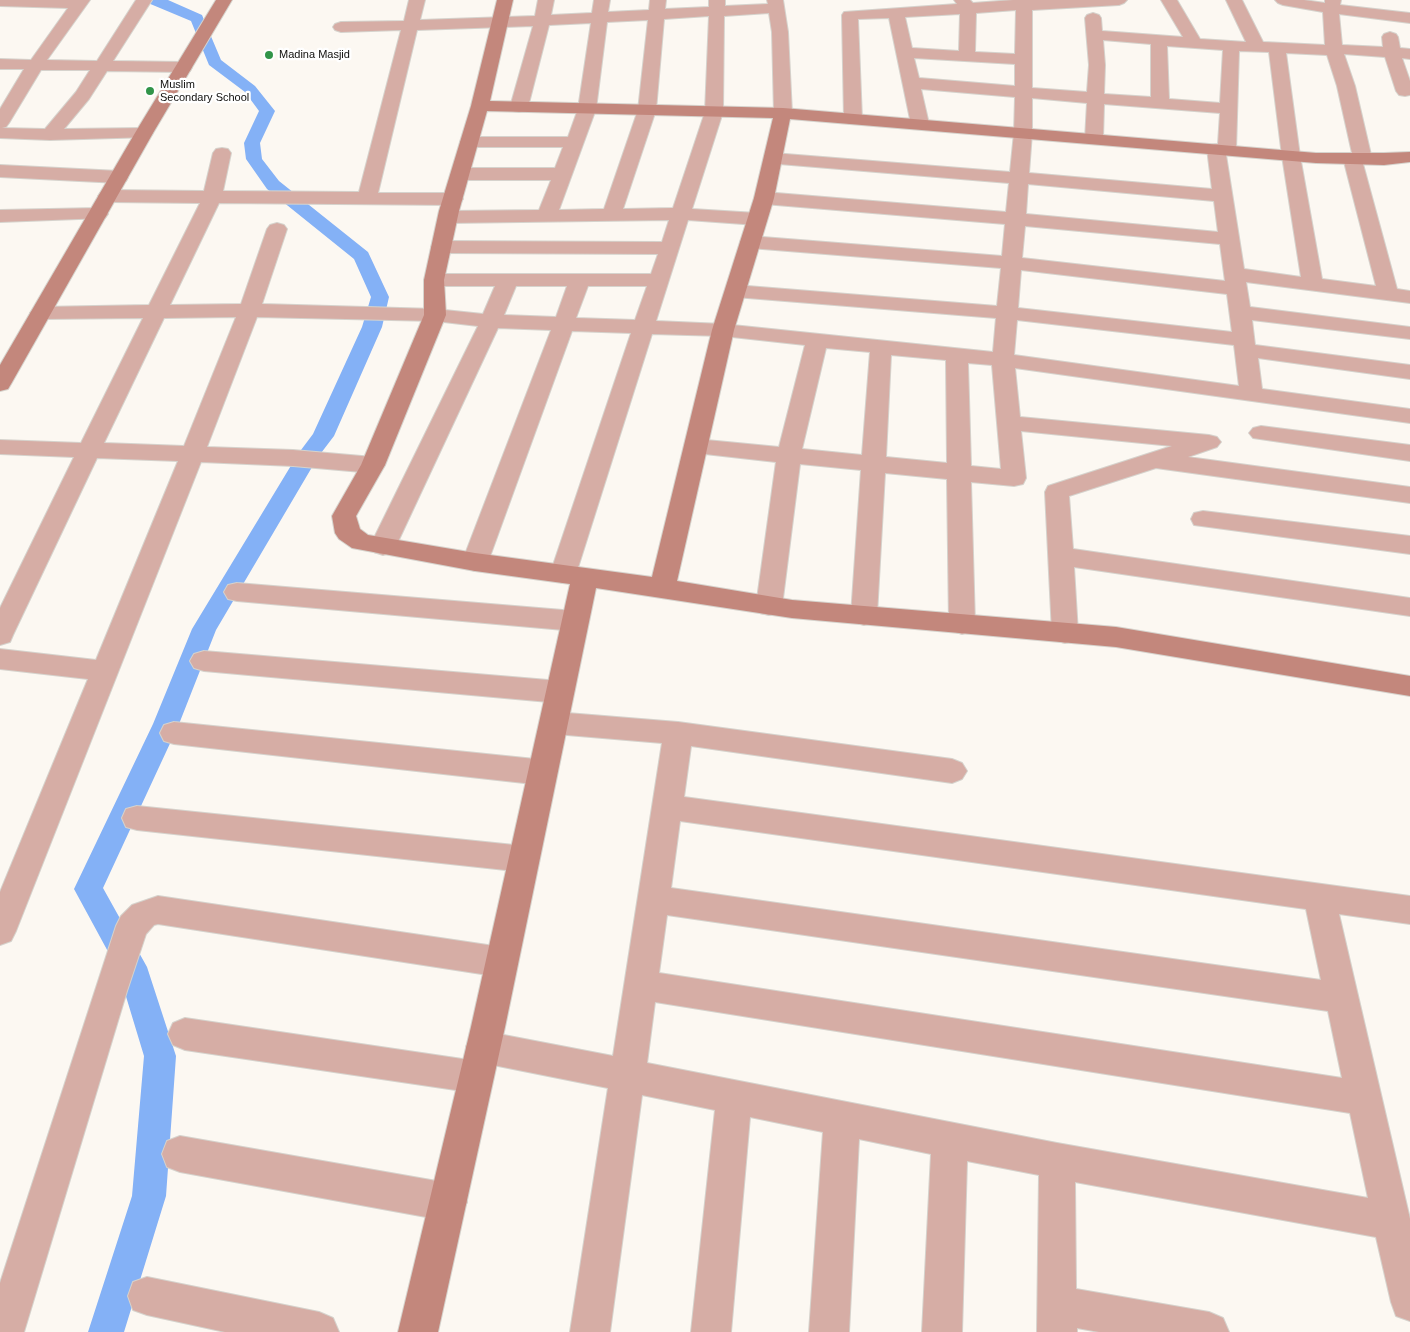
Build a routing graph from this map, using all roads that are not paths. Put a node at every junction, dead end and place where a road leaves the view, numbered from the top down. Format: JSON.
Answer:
{"nodes":[{"id":1,"x":224,"y":0,"type":"edge"},
{"id":2,"x":417,"y":0,"type":"edge"},
{"id":3,"x":546,"y":0,"type":"edge"},
{"id":4,"x":1119,"y":0,"type":"edge"},
{"id":5,"x":1170,"y":0,"type":"edge"},
{"id":6,"x":1234,"y":0,"type":"edge"},
{"id":7,"x":1283,"y":0,"type":"edge"},
{"id":8,"x":1081,"y":1,"type":"edge"},
{"id":9,"x":81,"y":2,"type":"edge"},
{"id":10,"x":143,"y":2,"type":"edge"},
{"id":11,"x":1022,"y":2,"type":"edge"},
{"id":12,"x":776,"y":4,"type":"edge"},
{"id":13,"x":965,"y":4,"type":"edge"},
{"id":14,"x":1332,"y":4,"type":"edge"},
{"id":15,"x":5,"y":6,"type":"edge"},
{"id":16,"x":717,"y":6,"type":"edge"},
{"id":17,"x":658,"y":7,"type":"edge"},
{"id":18,"x":905,"y":8,"type":"edge"},
{"id":19,"x":1385,"y":8,"type":"edge"},
{"id":20,"x":602,"y":9,"type":"edge"},
{"id":21,"x":502,"y":11,"type":"edge"},
{"id":22,"x":1410,"y":18,"type":"edge"},
{"id":23,"x":542,"y":20,"type":"junction"},
{"id":24,"x":411,"y":25,"type":"junction"},
{"id":25,"x":341,"y":27,"type":"dead end"},
{"id":26,"x":1095,"y":35,"type":"junction"},
{"id":27,"x":1159,"y":40,"type":"junction"},
{"id":28,"x":1195,"y":43,"type":"junction"},
{"id":29,"x":1231,"y":46,"type":"junction"},
{"id":30,"x":1257,"y":47,"type":"junction"},
{"id":31,"x":1277,"y":47,"type":"junction"},
{"id":32,"x":1334,"y":50,"type":"junction"},
{"id":33,"x":1392,"y":52,"type":"junction"},
{"id":34,"x":905,"y":53,"type":"junction"},
{"id":35,"x":1410,"y":54,"type":"edge"},
{"id":36,"x":967,"y":56,"type":"junction"},
{"id":37,"x":1024,"y":59,"type":"junction"},
{"id":38,"x":0,"y":64,"type":"edge"},
{"id":39,"x":35,"y":65,"type":"junction"},
{"id":40,"x":100,"y":66,"type":"junction"},
{"id":41,"x":184,"y":67,"type":"junction"},
{"id":42,"x":912,"y":83,"type":"junction"},
{"id":43,"x":1405,"y":91,"type":"dead end"},
{"id":44,"x":1023,"y":92,"type":"junction"},
{"id":45,"x":1096,"y":98,"type":"junction"},
{"id":46,"x":1160,"y":103,"type":"junction"},
{"id":47,"x":480,"y":106,"type":"junction"},
{"id":48,"x":519,"y":107,"type":"junction"},
{"id":49,"x":586,"y":109,"type":"junction"},
{"id":50,"x":1229,"y":109,"type":"junction"},
{"id":51,"x":647,"y":110,"type":"junction"},
{"id":52,"x":714,"y":112,"type":"junction"},
{"id":53,"x":783,"y":113,"type":"junction"},
{"id":54,"x":853,"y":119,"type":"junction"},
{"id":55,"x":0,"y":123,"type":"edge"},
{"id":56,"x":920,"y":124,"type":"junction"},
{"id":57,"x":1023,"y":132,"type":"junction"},
{"id":58,"x":0,"y":133,"type":"edge"},
{"id":59,"x":144,"y":133,"type":"junction"},
{"id":60,"x":50,"y":135,"type":"junction"},
{"id":61,"x":1094,"y":139,"type":"junction"},
{"id":62,"x":469,"y":142,"type":"junction"},
{"id":63,"x":574,"y":142,"type":"junction"},
{"id":64,"x":1222,"y":150,"type":"junction"},
{"id":65,"x":222,"y":153,"type":"dead end"},
{"id":66,"x":1291,"y":156,"type":"junction"},
{"id":67,"x":1410,"y":157,"type":"edge"},
{"id":68,"x":1358,"y":158,"type":"junction"},
{"id":69,"x":773,"y":160,"type":"junction"},
{"id":70,"x":0,"y":171,"type":"edge"},
{"id":71,"x":460,"y":174,"type":"junction"},
{"id":72,"x":562,"y":174,"type":"junction"},
{"id":73,"x":119,"y":177,"type":"junction"},
{"id":74,"x":1019,"y":178,"type":"junction"},
{"id":75,"x":108,"y":196,"type":"junction"},
{"id":76,"x":1223,"y":196,"type":"junction"},
{"id":77,"x":212,"y":198,"type":"junction"},
{"id":78,"x":367,"y":198,"type":"junction"},
{"id":79,"x":764,"y":198,"type":"junction"},
{"id":80,"x":450,"y":208,"type":"junction"},
{"id":81,"x":98,"y":214,"type":"junction"},
{"id":82,"x":612,"y":214,"type":"junction"},
{"id":83,"x":681,"y":214,"type":"junction"},
{"id":84,"x":547,"y":215,"type":"junction"},
{"id":85,"x":0,"y":216,"type":"edge"},
{"id":86,"x":757,"y":219,"type":"junction"},
{"id":87,"x":1016,"y":219,"type":"junction"},
{"id":88,"x":277,"y":229,"type":"dead end"},
{"id":89,"x":1229,"y":240,"type":"junction"},
{"id":90,"x":750,"y":242,"type":"junction"},
{"id":91,"x":441,"y":248,"type":"junction"},
{"id":92,"x":669,"y":248,"type":"junction"},
{"id":93,"x":1011,"y":264,"type":"junction"},
{"id":94,"x":434,"y":280,"type":"junction"},
{"id":95,"x":508,"y":280,"type":"junction"},
{"id":96,"x":580,"y":280,"type":"junction"},
{"id":97,"x":659,"y":280,"type":"junction"},
{"id":98,"x":1235,"y":281,"type":"junction"},
{"id":99,"x":1313,"y":284,"type":"junction"},
{"id":100,"x":735,"y":291,"type":"junction"},
{"id":101,"x":1388,"y":294,"type":"junction"},
{"id":102,"x":1410,"y":297,"type":"edge"},
{"id":103,"x":249,"y":310,"type":"junction"},
{"id":104,"x":157,"y":312,"type":"junction"},
{"id":105,"x":1240,"y":312,"type":"junction"},
{"id":106,"x":41,"y":313,"type":"junction"},
{"id":107,"x":1007,"y":313,"type":"junction"},
{"id":108,"x":435,"y":315,"type":"junction"},
{"id":109,"x":491,"y":321,"type":"junction"},
{"id":110,"x":563,"y":324,"type":"junction"},
{"id":111,"x":644,"y":327,"type":"junction"},
{"id":112,"x":723,"y":330,"type":"junction"},
{"id":113,"x":1410,"y":332,"type":"edge"},
{"id":114,"x":817,"y":341,"type":"junction"},
{"id":115,"x":1245,"y":345,"type":"junction"},
{"id":116,"x":881,"y":347,"type":"junction"},
{"id":117,"x":957,"y":355,"type":"junction"},
{"id":118,"x":1003,"y":360,"type":"junction"},
{"id":119,"x":1410,"y":372,"type":"edge"},
{"id":120,"x":0,"y":384,"type":"edge"},
{"id":121,"x":1252,"y":395,"type":"junction"},
{"id":122,"x":1410,"y":416,"type":"edge"},
{"id":123,"x":1008,"y":423,"type":"junction"},
{"id":124,"x":1261,"y":433,"type":"dead end"},
{"id":125,"x":696,"y":446,"type":"junction"},
{"id":126,"x":0,"y":448,"type":"edge"},
{"id":127,"x":89,"y":452,"type":"junction"},
{"id":128,"x":1410,"y":452,"type":"edge"},
{"id":129,"x":192,"y":455,"type":"junction"},
{"id":130,"x":790,"y":456,"type":"junction"},
{"id":131,"x":1154,"y":460,"type":"junction"},
{"id":132,"x":874,"y":464,"type":"junction"},
{"id":133,"x":373,"y":465,"type":"junction"},
{"id":134,"x":959,"y":472,"type":"junction"},
{"id":135,"x":1410,"y":495,"type":"edge"},
{"id":136,"x":1203,"y":518,"type":"dead end"},
{"id":137,"x":1410,"y":545,"type":"edge"},
{"id":138,"x":383,"y":546,"type":"junction"},
{"id":139,"x":1061,"y":556,"type":"junction"},
{"id":140,"x":475,"y":562,"type":"junction"},
{"id":141,"x":574,"y":576,"type":"junction"},
{"id":142,"x":662,"y":588,"type":"junction"},
{"id":143,"x":237,"y":592,"type":"dead end"},
{"id":144,"x":769,"y":606,"type":"junction"},
{"id":145,"x":1410,"y":607,"type":"edge"},
{"id":146,"x":864,"y":616,"type":"junction"},
{"id":147,"x":575,"y":621,"type":"junction"},
{"id":148,"x":962,"y":624,"type":"junction"},
{"id":149,"x":1065,"y":633,"type":"junction"},
{"id":150,"x":0,"y":635,"type":"edge"},
{"id":151,"x":0,"y":659,"type":"edge"},
{"id":152,"x":204,"y":661,"type":"dead end"},
{"id":153,"x":105,"y":671,"type":"junction"},
{"id":154,"x":1410,"y":686,"type":"edge"},
{"id":155,"x":558,"y":708,"type":"junction"},
{"id":156,"x":174,"y":733,"type":"dead end"},
{"id":157,"x":678,"y":733,"type":"junction"},
{"id":158,"x":952,"y":770,"type":"dead end"},
{"id":159,"x":542,"y":773,"type":"junction"},
{"id":160,"x":667,"y":807,"type":"junction"},
{"id":161,"x":138,"y":818,"type":"dead end"},
{"id":162,"x":524,"y":859,"type":"junction"},
{"id":163,"x":1319,"y":898,"type":"junction"},
{"id":164,"x":654,"y":899,"type":"junction"},
{"id":165,"x":1410,"y":910,"type":"edge"},
{"id":166,"x":2,"y":921,"type":"edge"},
{"id":167,"x":502,"y":962,"type":"junction"},
{"id":168,"x":641,"y":985,"type":"junction"},
{"id":169,"x":1341,"y":998,"type":"junction"},
{"id":170,"x":185,"y":1034,"type":"dead end"},
{"id":171,"x":479,"y":1062,"type":"junction"},
{"id":172,"x":628,"y":1076,"type":"junction"},
{"id":173,"x":734,"y":1097,"type":"junction"},
{"id":174,"x":1364,"y":1098,"type":"junction"},
{"id":175,"x":842,"y":1118,"type":"junction"},
{"id":176,"x":950,"y":1140,"type":"junction"},
{"id":177,"x":180,"y":1154,"type":"dead end"},
{"id":178,"x":1057,"y":1161,"type":"junction"},
{"id":179,"x":448,"y":1202,"type":"junction"},
{"id":180,"x":1392,"y":1221,"type":"junction"},
{"id":181,"x":147,"y":1296,"type":"dead end"},
{"id":182,"x":1410,"y":1302,"type":"edge"},
{"id":183,"x":1057,"y":1319,"type":"edge"},
{"id":184,"x":4,"y":1332,"type":"edge"},
{"id":185,"x":319,"y":1332,"type":"edge"},
{"id":186,"x":418,"y":1332,"type":"edge"},
{"id":187,"x":590,"y":1332,"type":"edge"},
{"id":188,"x":711,"y":1332,"type":"edge"},
{"id":189,"x":829,"y":1332,"type":"edge"},
{"id":190,"x":942,"y":1332,"type":"edge"},
{"id":191,"x":1209,"y":1332,"type":"edge"}],
"edges":[{"from":1,"to":41,"type":"street"},
{"from":2,"to":24,"type":"street"},
{"from":3,"to":23,"type":"street"},
{"from":4,"to":8,"type":"street"},
{"from":5,"to":28,"type":"street"},
{"from":6,"to":30,"type":"street"},
{"from":7,"to":14,"type":"street"},
{"from":8,"to":11,"type":"street"},
{"from":8,"to":26,"type":"street"},
{"from":9,"to":15,"type":"street"},
{"from":9,"to":39,"type":"street"},
{"from":10,"to":40,"type":"street"},
{"from":11,"to":13,"type":"street"},
{"from":11,"to":37,"type":"street"},
{"from":12,"to":16,"type":"street"},
{"from":12,"to":53,"type":"street"},
{"from":13,"to":18,"type":"street"},
{"from":13,"to":36,"type":"street"},
{"from":14,"to":19,"type":"street"},
{"from":14,"to":32,"type":"street"},
{"from":16,"to":17,"type":"street"},
{"from":16,"to":52,"type":"street"},
{"from":17,"to":20,"type":"street"},
{"from":17,"to":51,"type":"street"},
{"from":18,"to":34,"type":"street"},
{"from":18,"to":54,"type":"street"},
{"from":19,"to":22,"type":"street"},
{"from":19,"to":33,"type":"street"},
{"from":20,"to":23,"type":"street"},
{"from":20,"to":49,"type":"street"},
{"from":21,"to":23,"type":"street"},
{"from":21,"to":24,"type":"street"},
{"from":21,"to":47,"type":"street"},
{"from":23,"to":48,"type":"street"},
{"from":24,"to":25,"type":"street"},
{"from":24,"to":78,"type":"street"},
{"from":26,"to":27,"type":"street"},
{"from":26,"to":45,"type":"street"},
{"from":27,"to":28,"type":"street"},
{"from":27,"to":46,"type":"street"},
{"from":28,"to":29,"type":"street"},
{"from":29,"to":30,"type":"street"},
{"from":29,"to":50,"type":"street"},
{"from":30,"to":31,"type":"street"},
{"from":31,"to":32,"type":"street"},
{"from":31,"to":66,"type":"street"},
{"from":32,"to":33,"type":"street"},
{"from":32,"to":68,"type":"street"},
{"from":33,"to":35,"type":"street"},
{"from":33,"to":43,"type":"street"},
{"from":34,"to":36,"type":"street"},
{"from":34,"to":42,"type":"street"},
{"from":36,"to":37,"type":"street"},
{"from":37,"to":44,"type":"street"},
{"from":38,"to":39,"type":"street"},
{"from":39,"to":40,"type":"street"},
{"from":39,"to":55,"type":"street"},
{"from":40,"to":41,"type":"street"},
{"from":40,"to":60,"type":"street"},
{"from":41,"to":59,"type":"street"},
{"from":42,"to":44,"type":"street"},
{"from":42,"to":56,"type":"street"},
{"from":44,"to":45,"type":"street"},
{"from":44,"to":57,"type":"street"},
{"from":45,"to":46,"type":"street"},
{"from":45,"to":61,"type":"street"},
{"from":46,"to":50,"type":"street"},
{"from":47,"to":48,"type":"street"},
{"from":47,"to":62,"type":"street"},
{"from":48,"to":49,"type":"street"},
{"from":49,"to":51,"type":"street"},
{"from":49,"to":63,"type":"street"},
{"from":50,"to":64,"type":"street"},
{"from":51,"to":52,"type":"street"},
{"from":51,"to":82,"type":"street"},
{"from":52,"to":53,"type":"street"},
{"from":52,"to":83,"type":"street"},
{"from":53,"to":54,"type":"street"},
{"from":53,"to":69,"type":"street"},
{"from":54,"to":56,"type":"street"},
{"from":56,"to":57,"type":"street"},
{"from":57,"to":61,"type":"street"},
{"from":57,"to":74,"type":"street"},
{"from":58,"to":60,"type":"street"},
{"from":59,"to":60,"type":"street"},
{"from":59,"to":73,"type":"street"},
{"from":61,"to":64,"type":"street"},
{"from":62,"to":63,"type":"street"},
{"from":62,"to":71,"type":"street"},
{"from":63,"to":72,"type":"street"},
{"from":64,"to":66,"type":"street"},
{"from":64,"to":76,"type":"street"},
{"from":65,"to":77,"type":"street"},
{"from":66,"to":68,"type":"street"},
{"from":66,"to":99,"type":"street"},
{"from":67,"to":68,"type":"street"},
{"from":68,"to":101,"type":"street"},
{"from":69,"to":74,"type":"street"},
{"from":69,"to":79,"type":"street"},
{"from":70,"to":73,"type":"street"},
{"from":71,"to":72,"type":"street"},
{"from":71,"to":80,"type":"street"},
{"from":72,"to":84,"type":"street"},
{"from":73,"to":75,"type":"street"},
{"from":74,"to":76,"type":"street"},
{"from":74,"to":87,"type":"street"},
{"from":75,"to":77,"type":"street"},
{"from":75,"to":81,"type":"street"},
{"from":76,"to":89,"type":"street"},
{"from":77,"to":78,"type":"street"},
{"from":77,"to":104,"type":"street"},
{"from":78,"to":80,"type":"street"},
{"from":79,"to":86,"type":"street"},
{"from":79,"to":87,"type":"street"},
{"from":80,"to":84,"type":"street"},
{"from":80,"to":91,"type":"street"},
{"from":81,"to":85,"type":"street"},
{"from":81,"to":106,"type":"street"},
{"from":82,"to":83,"type":"street"},
{"from":82,"to":84,"type":"street"},
{"from":83,"to":86,"type":"street"},
{"from":83,"to":92,"type":"street"},
{"from":86,"to":90,"type":"street"},
{"from":87,"to":89,"type":"street"},
{"from":87,"to":93,"type":"street"},
{"from":88,"to":103,"type":"street"},
{"from":89,"to":98,"type":"street"},
{"from":90,"to":93,"type":"street"},
{"from":90,"to":100,"type":"street"},
{"from":91,"to":92,"type":"street"},
{"from":91,"to":94,"type":"street"},
{"from":92,"to":97,"type":"street"},
{"from":93,"to":98,"type":"street"},
{"from":93,"to":107,"type":"street"},
{"from":94,"to":95,"type":"street"},
{"from":94,"to":108,"type":"street"},
{"from":95,"to":96,"type":"street"},
{"from":95,"to":109,"type":"street"},
{"from":96,"to":97,"type":"street"},
{"from":96,"to":110,"type":"street"},
{"from":97,"to":111,"type":"street"},
{"from":98,"to":99,"type":"street"},
{"from":98,"to":105,"type":"street"},
{"from":99,"to":101,"type":"street"},
{"from":100,"to":107,"type":"street"},
{"from":100,"to":112,"type":"street"},
{"from":101,"to":102,"type":"street"},
{"from":103,"to":104,"type":"street"},
{"from":103,"to":108,"type":"street"},
{"from":103,"to":129,"type":"street"},
{"from":104,"to":106,"type":"street"},
{"from":104,"to":127,"type":"street"},
{"from":105,"to":113,"type":"street"},
{"from":105,"to":115,"type":"street"},
{"from":106,"to":120,"type":"street"},
{"from":107,"to":115,"type":"street"},
{"from":107,"to":118,"type":"street"},
{"from":108,"to":109,"type":"street"},
{"from":108,"to":133,"type":"street"},
{"from":109,"to":110,"type":"street"},
{"from":109,"to":138,"type":"street"},
{"from":110,"to":111,"type":"street"},
{"from":110,"to":140,"type":"street"},
{"from":111,"to":112,"type":"street"},
{"from":111,"to":141,"type":"street"},
{"from":112,"to":114,"type":"street"},
{"from":112,"to":125,"type":"street"},
{"from":114,"to":116,"type":"street"},
{"from":114,"to":130,"type":"street"},
{"from":115,"to":119,"type":"street"},
{"from":115,"to":121,"type":"street"},
{"from":116,"to":117,"type":"street"},
{"from":116,"to":132,"type":"street"},
{"from":117,"to":118,"type":"street"},
{"from":117,"to":134,"type":"street"},
{"from":118,"to":121,"type":"street"},
{"from":118,"to":123,"type":"street"},
{"from":121,"to":122,"type":"street"},
{"from":123,"to":131,"type":"street"},
{"from":123,"to":134,"type":"street"},
{"from":124,"to":128,"type":"street"},
{"from":125,"to":130,"type":"street"},
{"from":125,"to":142,"type":"street"},
{"from":126,"to":127,"type":"street"},
{"from":127,"to":129,"type":"street"},
{"from":127,"to":150,"type":"street"},
{"from":129,"to":133,"type":"street"},
{"from":129,"to":153,"type":"street"},
{"from":130,"to":132,"type":"street"},
{"from":130,"to":144,"type":"street"},
{"from":131,"to":135,"type":"street"},
{"from":131,"to":139,"type":"street"},
{"from":132,"to":134,"type":"street"},
{"from":132,"to":146,"type":"street"},
{"from":133,"to":138,"type":"street"},
{"from":134,"to":148,"type":"street"},
{"from":136,"to":137,"type":"street"},
{"from":138,"to":140,"type":"street"},
{"from":139,"to":145,"type":"street"},
{"from":139,"to":149,"type":"street"},
{"from":140,"to":141,"type":"street"},
{"from":141,"to":142,"type":"street"},
{"from":141,"to":147,"type":"street"},
{"from":142,"to":144,"type":"street"},
{"from":143,"to":147,"type":"street"},
{"from":144,"to":146,"type":"street"},
{"from":146,"to":148,"type":"street"},
{"from":147,"to":155,"type":"street"},
{"from":148,"to":149,"type":"street"},
{"from":149,"to":154,"type":"street"},
{"from":151,"to":153,"type":"street"},
{"from":152,"to":155,"type":"street"},
{"from":153,"to":166,"type":"street"},
{"from":155,"to":157,"type":"street"},
{"from":155,"to":159,"type":"street"},
{"from":156,"to":159,"type":"street"},
{"from":157,"to":158,"type":"street"},
{"from":157,"to":160,"type":"street"},
{"from":159,"to":162,"type":"street"},
{"from":160,"to":163,"type":"street"},
{"from":160,"to":164,"type":"street"},
{"from":161,"to":162,"type":"street"},
{"from":162,"to":167,"type":"street"},
{"from":163,"to":165,"type":"street"},
{"from":163,"to":169,"type":"street"},
{"from":164,"to":168,"type":"street"},
{"from":164,"to":169,"type":"street"},
{"from":167,"to":171,"type":"street"},
{"from":167,"to":184,"type":"street"},
{"from":168,"to":172,"type":"street"},
{"from":168,"to":174,"type":"street"},
{"from":169,"to":174,"type":"street"},
{"from":170,"to":171,"type":"street"},
{"from":171,"to":172,"type":"street"},
{"from":171,"to":179,"type":"street"},
{"from":172,"to":173,"type":"street"},
{"from":172,"to":187,"type":"street"},
{"from":173,"to":175,"type":"street"},
{"from":173,"to":188,"type":"street"},
{"from":174,"to":180,"type":"street"},
{"from":175,"to":176,"type":"street"},
{"from":175,"to":189,"type":"street"},
{"from":176,"to":178,"type":"street"},
{"from":176,"to":190,"type":"street"},
{"from":177,"to":179,"type":"street"},
{"from":178,"to":180,"type":"street"},
{"from":178,"to":183,"type":"street"},
{"from":179,"to":186,"type":"street"},
{"from":180,"to":182,"type":"street"},
{"from":181,"to":185,"type":"street"},
{"from":183,"to":191,"type":"street"}]}
